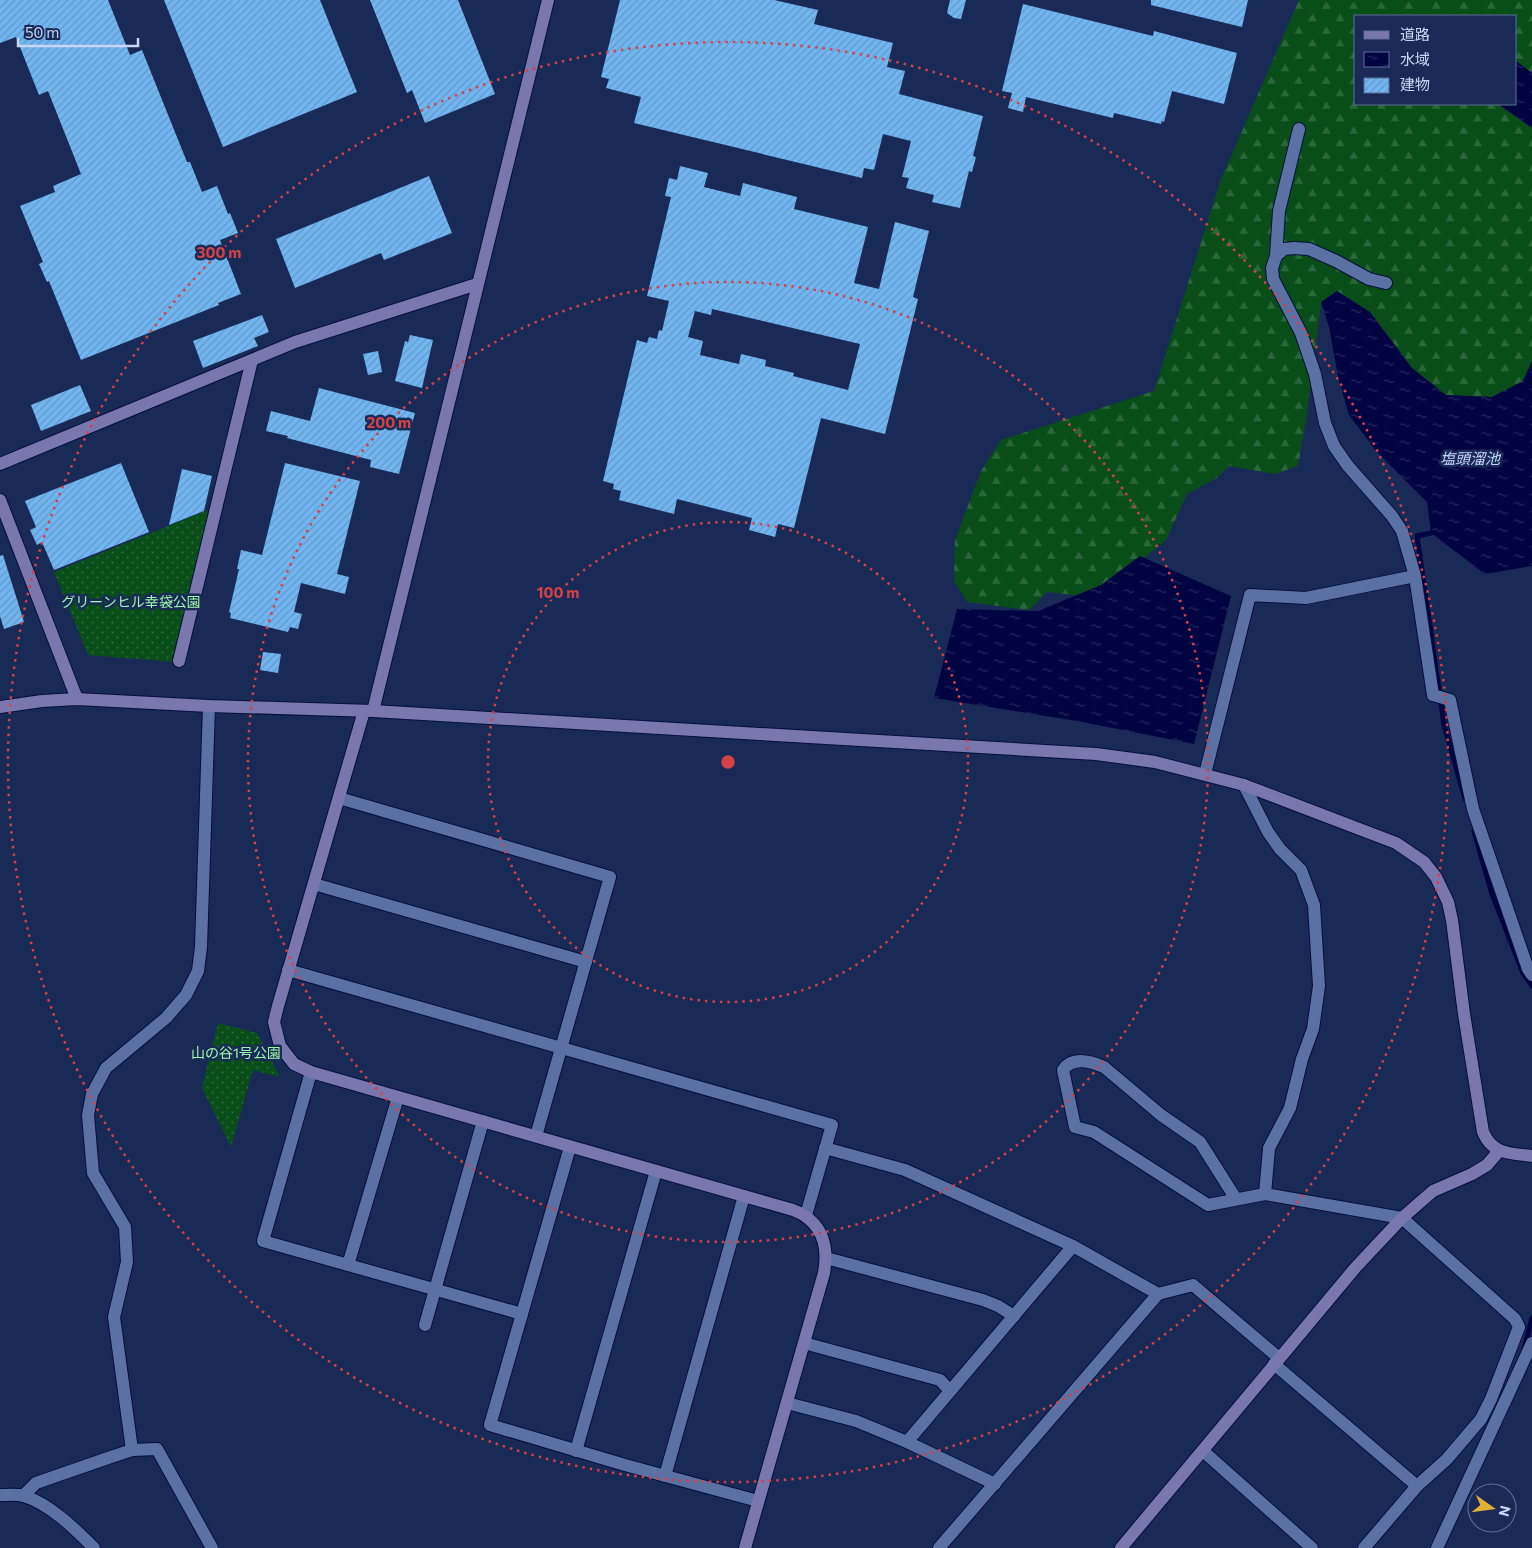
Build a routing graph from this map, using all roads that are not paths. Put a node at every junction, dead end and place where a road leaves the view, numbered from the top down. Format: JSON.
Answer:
{"nodes":[{"id":1,"x":548,"y":0,"type":"edge"},
{"id":2,"x":1299,"y":129,"type":"dead end"},
{"id":3,"x":1276,"y":256,"type":"junction"},
{"id":4,"x":1386,"y":283,"type":"dead end"},
{"id":5,"x":477,"y":284,"type":"junction"},
{"id":6,"x":252,"y":360,"type":"junction"},
{"id":7,"x":0,"y":464,"type":"edge"},
{"id":8,"x":0,"y":500,"type":"edge"},
{"id":9,"x":1415,"y":576,"type":"junction"},
{"id":10,"x":179,"y":661,"type":"dead end"},
{"id":11,"x":76,"y":699,"type":"junction"},
{"id":12,"x":209,"y":706,"type":"junction"},
{"id":13,"x":0,"y":707,"type":"edge"},
{"id":14,"x":368,"y":711,"type":"junction"},
{"id":15,"x":1205,"y":774,"type":"junction"},
{"id":16,"x":1244,"y":785,"type":"junction"},
{"id":17,"x":339,"y":798,"type":"junction"},
{"id":18,"x":314,"y":884,"type":"junction"},
{"id":19,"x":586,"y":962,"type":"junction"},
{"id":20,"x":288,"y":970,"type":"junction"},
{"id":21,"x":1532,"y":975,"type":"edge"},
{"id":22,"x":561,"y":1048,"type":"junction"},
{"id":23,"x":311,"y":1072,"type":"junction"},
{"id":24,"x":398,"y":1097,"type":"junction"},
{"id":25,"x":483,"y":1121,"type":"junction"},
{"id":26,"x":536,"y":1136,"type":"junction"},
{"id":27,"x":570,"y":1147,"type":"junction"},
{"id":28,"x":825,"y":1148,"type":"junction"},
{"id":29,"x":1499,"y":1151,"type":"junction"},
{"id":30,"x":1532,"y":1156,"type":"edge"},
{"id":31,"x":656,"y":1171,"type":"junction"},
{"id":32,"x":1265,"y":1194,"type":"junction"},
{"id":33,"x":744,"y":1196,"type":"junction"},
{"id":34,"x":1236,"y":1199,"type":"junction"},
{"id":35,"x":806,"y":1215,"type":"junction"},
{"id":36,"x":1402,"y":1218,"type":"junction"},
{"id":37,"x":1073,"y":1246,"type":"junction"},
{"id":38,"x":826,"y":1258,"type":"junction"},
{"id":39,"x":348,"y":1265,"type":"junction"},
{"id":40,"x":435,"y":1289,"type":"junction"},
{"id":41,"x":1158,"y":1294,"type":"junction"},
{"id":42,"x":522,"y":1314,"type":"junction"},
{"id":43,"x":1014,"y":1316,"type":"junction"},
{"id":44,"x":425,"y":1325,"type":"dead end"},
{"id":45,"x":804,"y":1343,"type":"junction"},
{"id":46,"x":1532,"y":1343,"type":"edge"},
{"id":47,"x":1276,"y":1361,"type":"junction"},
{"id":48,"x":950,"y":1391,"type":"junction"},
{"id":49,"x":787,"y":1402,"type":"junction"},
{"id":50,"x":907,"y":1442,"type":"junction"},
{"id":51,"x":132,"y":1450,"type":"junction"},
{"id":52,"x":576,"y":1451,"type":"junction"},
{"id":53,"x":1202,"y":1451,"type":"junction"},
{"id":54,"x":664,"y":1476,"type":"junction"},
{"id":55,"x":995,"y":1484,"type":"junction"},
{"id":56,"x":1417,"y":1486,"type":"junction"},
{"id":57,"x":0,"y":1494,"type":"edge"},
{"id":58,"x":24,"y":1496,"type":"junction"},
{"id":59,"x":758,"y":1501,"type":"junction"},
{"id":60,"x":942,"y":1547,"type":"edge"},
{"id":61,"x":94,"y":1548,"type":"edge"},
{"id":62,"x":212,"y":1548,"type":"edge"},
{"id":63,"x":745,"y":1548,"type":"edge"},
{"id":64,"x":1121,"y":1548,"type":"edge"},
{"id":65,"x":1312,"y":1548,"type":"edge"},
{"id":66,"x":1364,"y":1548,"type":"edge"},
{"id":67,"x":1436,"y":1548,"type":"edge"}],
"edges":[{"from":1,"to":5,"type":"street"},
{"from":2,"to":3,"type":"street"},
{"from":3,"to":4,"type":"street"},
{"from":3,"to":9,"type":"street"},
{"from":5,"to":6,"type":"street"},
{"from":5,"to":14,"type":"street"},
{"from":6,"to":7,"type":"street"},
{"from":6,"to":10,"type":"street"},
{"from":8,"to":11,"type":"street"},
{"from":9,"to":15,"type":"street"},
{"from":9,"to":21,"type":"street"},
{"from":11,"to":12,"type":"street"},
{"from":11,"to":13,"type":"street"},
{"from":12,"to":14,"type":"street"},
{"from":12,"to":51,"type":"street"},
{"from":14,"to":15,"type":"street"},
{"from":14,"to":17,"type":"street"},
{"from":15,"to":16,"type":"street"},
{"from":16,"to":29,"type":"street"},
{"from":16,"to":32,"type":"street"},
{"from":17,"to":18,"type":"street"},
{"from":17,"to":19,"type":"street"},
{"from":18,"to":19,"type":"street"},
{"from":18,"to":20,"type":"street"},
{"from":19,"to":22,"type":"street"},
{"from":20,"to":22,"type":"street"},
{"from":20,"to":23,"type":"street"},
{"from":22,"to":26,"type":"street"},
{"from":22,"to":28,"type":"street"},
{"from":23,"to":24,"type":"street"},
{"from":23,"to":39,"type":"street"},
{"from":24,"to":25,"type":"street"},
{"from":24,"to":39,"type":"street"},
{"from":25,"to":26,"type":"street"},
{"from":25,"to":40,"type":"street"},
{"from":26,"to":27,"type":"street"},
{"from":27,"to":31,"type":"street"},
{"from":27,"to":42,"type":"street"},
{"from":28,"to":35,"type":"street"},
{"from":28,"to":37,"type":"street"},
{"from":29,"to":30,"type":"street"},
{"from":29,"to":36,"type":"street"},
{"from":31,"to":33,"type":"street"},
{"from":31,"to":52,"type":"street"},
{"from":32,"to":34,"type":"street"},
{"from":32,"to":36,"type":"street"},
{"from":33,"to":35,"type":"street"},
{"from":33,"to":54,"type":"street"},
{"from":34,"to":34,"type":"street"},
{"from":35,"to":38,"type":"street"},
{"from":36,"to":47,"type":"street"},
{"from":36,"to":56,"type":"street"},
{"from":37,"to":41,"type":"street"},
{"from":37,"to":43,"type":"street"},
{"from":38,"to":43,"type":"street"},
{"from":38,"to":45,"type":"street"},
{"from":39,"to":40,"type":"street"},
{"from":40,"to":42,"type":"street"},
{"from":40,"to":44,"type":"street"},
{"from":41,"to":47,"type":"street"},
{"from":41,"to":55,"type":"street"},
{"from":42,"to":52,"type":"street"},
{"from":43,"to":48,"type":"street"},
{"from":45,"to":48,"type":"street"},
{"from":45,"to":49,"type":"street"},
{"from":46,"to":67,"type":"street"},
{"from":47,"to":53,"type":"street"},
{"from":47,"to":56,"type":"street"},
{"from":48,"to":50,"type":"street"},
{"from":49,"to":50,"type":"street"},
{"from":49,"to":59,"type":"street"},
{"from":50,"to":55,"type":"street"},
{"from":51,"to":58,"type":"street"},
{"from":51,"to":62,"type":"street"},
{"from":52,"to":54,"type":"street"},
{"from":53,"to":64,"type":"street"},
{"from":53,"to":65,"type":"street"},
{"from":54,"to":59,"type":"street"},
{"from":55,"to":60,"type":"street"},
{"from":56,"to":66,"type":"street"},
{"from":57,"to":58,"type":"street"},
{"from":58,"to":61,"type":"street"},
{"from":59,"to":63,"type":"street"}]}
